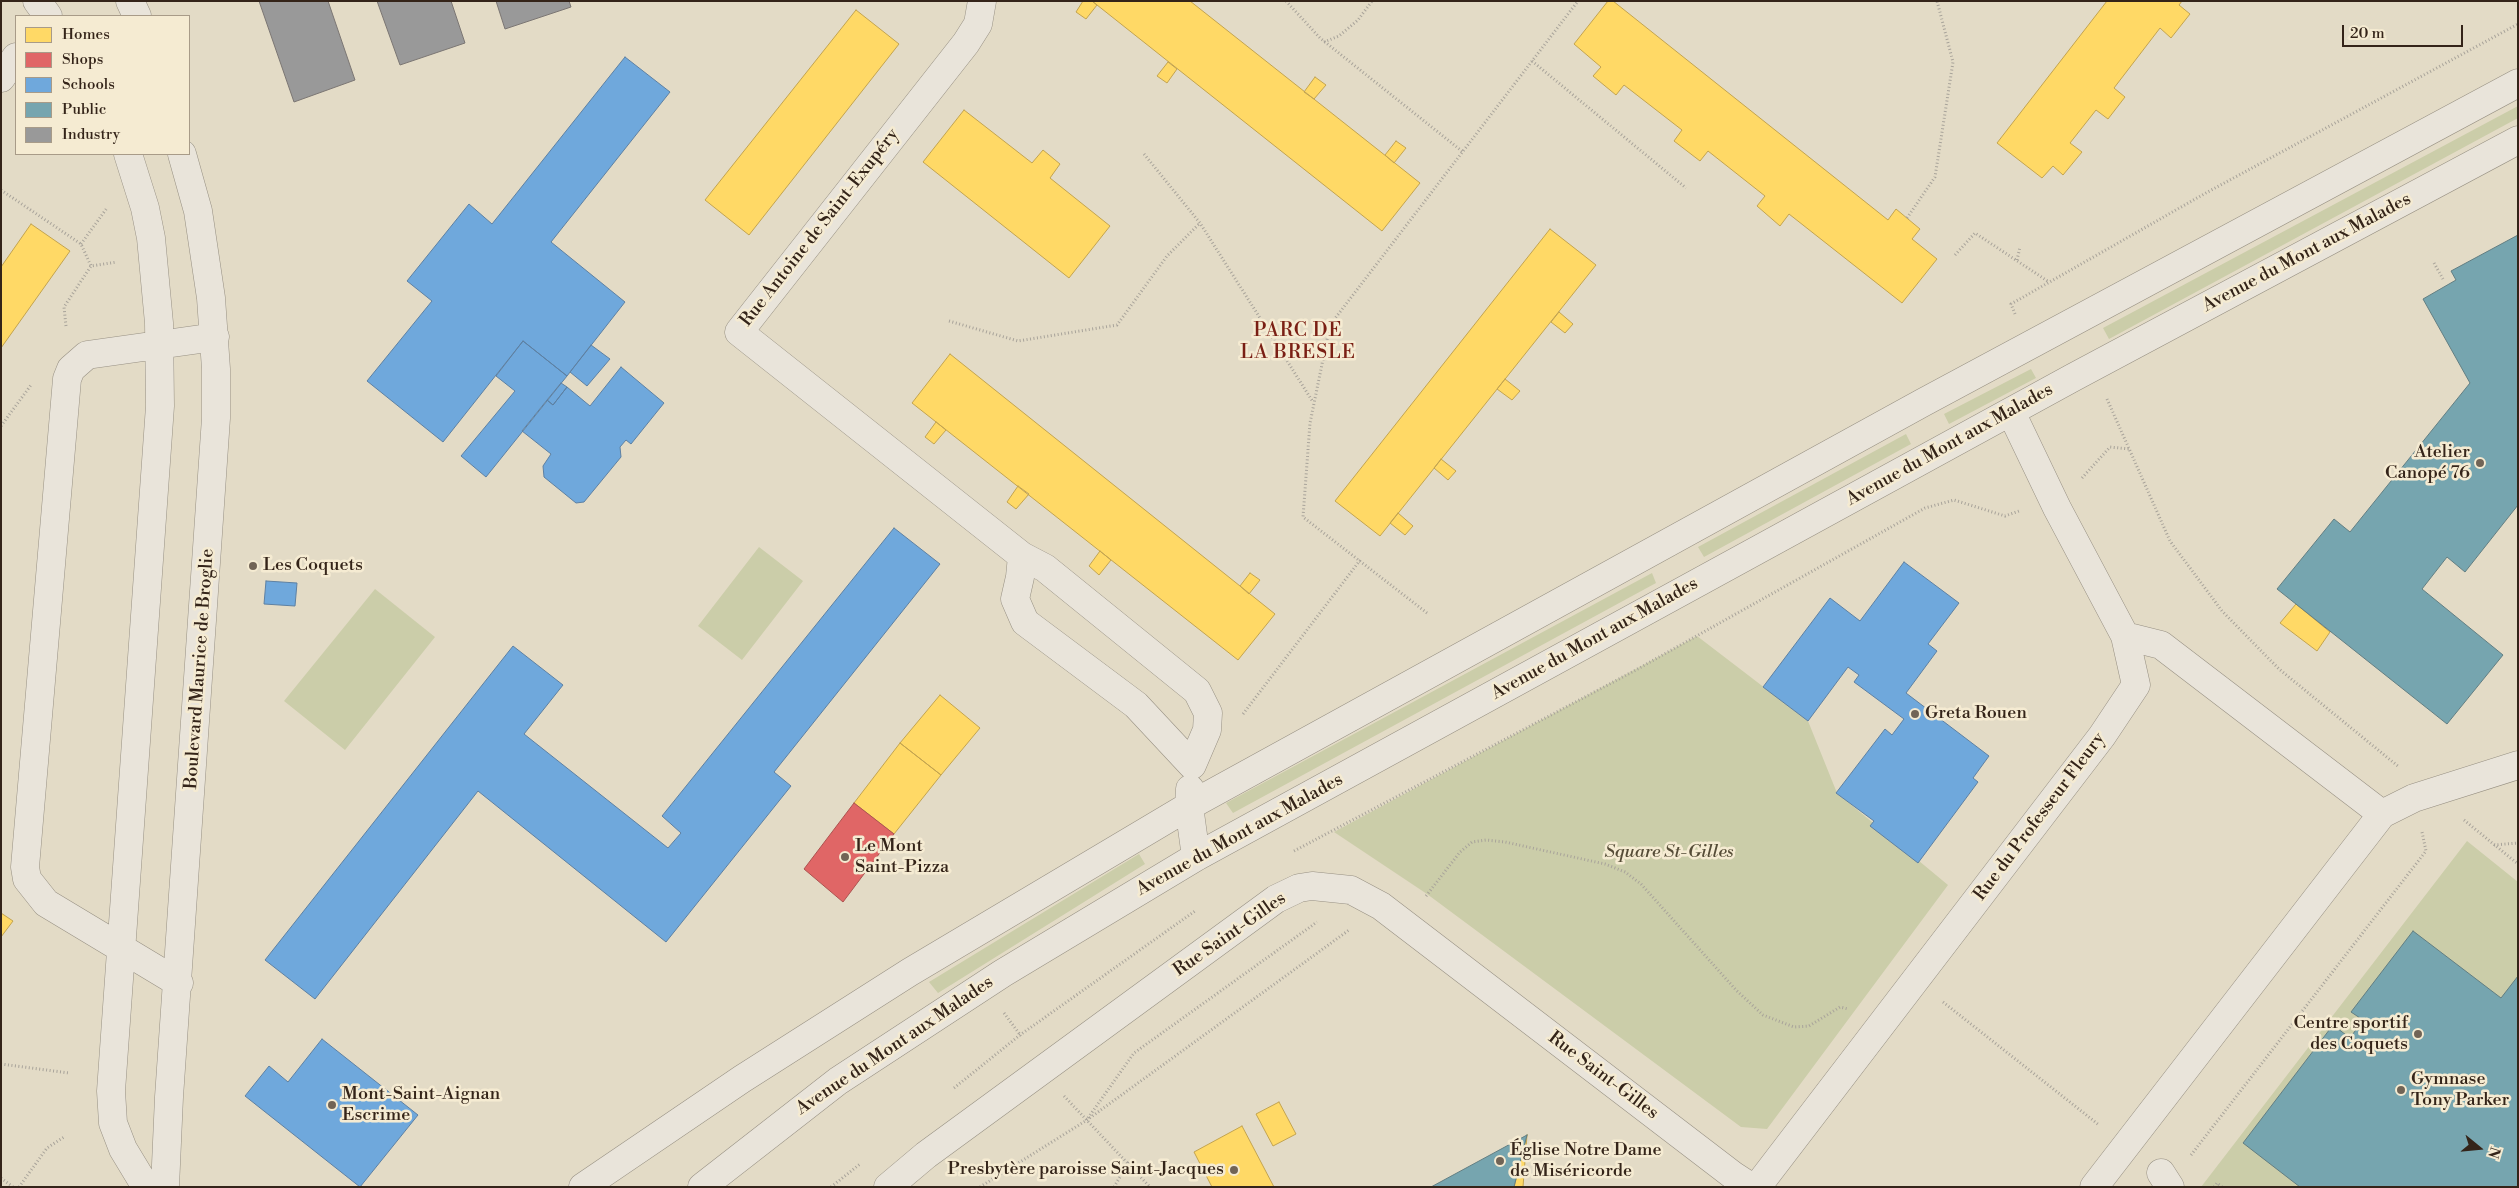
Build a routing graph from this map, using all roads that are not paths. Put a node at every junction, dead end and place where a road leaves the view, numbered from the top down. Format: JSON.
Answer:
{"nodes":[{"id":1,"x":130,"y":1,"type":"edge"},
{"id":2,"x":982,"y":1,"type":"edge"},
{"id":3,"x":137,"y":15,"type":"edge"},
{"id":4,"x":15,"y":58,"type":"edge"},
{"id":5,"x":1,"y":78,"type":"edge"},
{"id":6,"x":2518,"y":83,"type":"edge"},
{"id":7,"x":2518,"y":140,"type":"edge"},
{"id":8,"x":128,"y":155,"type":"edge"},
{"id":9,"x":182,"y":155,"type":"edge"},
{"id":10,"x":215,"y":337,"type":"junction"},
{"id":11,"x":160,"y":345,"type":"junction"},
{"id":12,"x":2011,"y":412,"type":"junction"},
{"id":13,"x":1022,"y":556,"type":"junction"},
{"id":14,"x":2125,"y":636,"type":"junction"},
{"id":15,"x":1192,"y":765,"type":"junction"},
{"id":16,"x":2518,"y":765,"type":"edge"},
{"id":17,"x":1189,"y":806,"type":"junction"},
{"id":18,"x":2382,"y":814,"type":"junction"},
{"id":19,"x":1196,"y":857,"type":"junction"},
{"id":20,"x":120,"y":949,"type":"junction"},
{"id":21,"x":179,"y":983,"type":"junction"},
{"id":22,"x":146,"y":1187,"type":"edge"},
{"id":23,"x":165,"y":1187,"type":"edge"},
{"id":24,"x":583,"y":1187,"type":"edge"},
{"id":25,"x":702,"y":1187,"type":"edge"},
{"id":26,"x":888,"y":1187,"type":"edge"},
{"id":27,"x":1751,"y":1187,"type":"edge"},
{"id":28,"x":1757,"y":1187,"type":"edge"},
{"id":29,"x":2094,"y":1187,"type":"edge"}],
"edges":[{"from":1,"to":3,"type":"street"},
{"from":2,"to":13,"type":"street","name":"Rue Antoine de Saint-Exupéry"},
{"from":4,"to":5,"type":"street"},
{"from":6,"to":17,"type":"street"},
{"from":7,"to":12,"type":"street","name":"Avenue du Mont aux Malades"},
{"from":8,"to":11,"type":"street"},
{"from":9,"to":10,"type":"street","name":"Boulevard Maurice de Broglie"},
{"from":10,"to":11,"type":"street"},
{"from":10,"to":21,"type":"street","name":"Boulevard Maurice de Broglie"},
{"from":11,"to":20,"type":"street"},
{"from":11,"to":20,"type":"street"},
{"from":12,"to":14,"type":"street","name":"Rue du Professeur Fleury"},
{"from":12,"to":19,"type":"street","name":"Avenue du Mont aux Malades"},
{"from":13,"to":15,"type":"street"},
{"from":13,"to":15,"type":"street","name":"Rue Antoine de Saint-Exupéry"},
{"from":14,"to":18,"type":"street"},
{"from":14,"to":28,"type":"street","name":"Rue du Professeur Fleury"},
{"from":15,"to":17,"type":"street","name":"Rue Antoine de Saint-Exupéry"},
{"from":16,"to":18,"type":"street"},
{"from":17,"to":19,"type":"street","name":"Rue Antoine de Saint-Exupéry"},
{"from":17,"to":24,"type":"street"},
{"from":18,"to":29,"type":"street"},
{"from":19,"to":25,"type":"street","name":"Avenue du Mont aux Malades"},
{"from":20,"to":21,"type":"street"},
{"from":20,"to":22,"type":"street"},
{"from":21,"to":23,"type":"street","name":"Boulevard Maurice de Broglie"},
{"from":26,"to":27,"type":"street","name":"Rue Saint-Gilles"}]}
